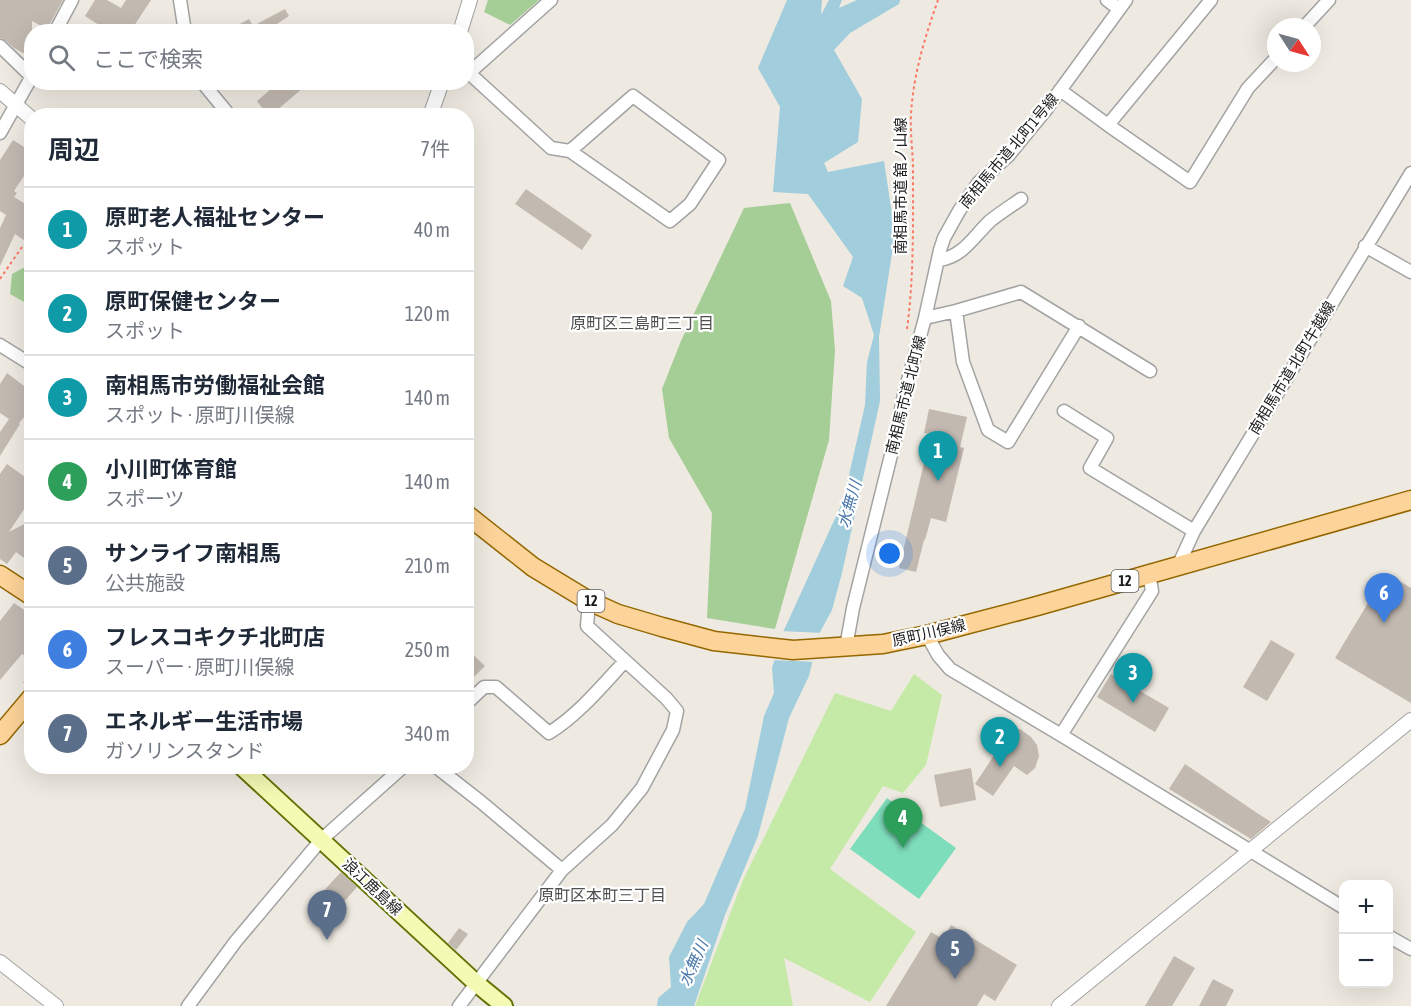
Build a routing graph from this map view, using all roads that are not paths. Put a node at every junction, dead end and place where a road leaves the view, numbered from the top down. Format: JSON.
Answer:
{"nodes":[{"id":1,"x":72,"y":0,"type":"edge"},
{"id":2,"x":180,"y":0,"type":"edge"},
{"id":3,"x":470,"y":0,"type":"edge"},
{"id":4,"x":551,"y":0,"type":"edge"},
{"id":5,"x":1107,"y":0,"type":"edge"},
{"id":6,"x":1211,"y":0,"type":"edge"},
{"id":7,"x":1329,"y":0,"type":"edge"},
{"id":8,"x":1122,"y":4,"type":"edge"},
{"id":9,"x":1312,"y":18,"type":"edge"},
{"id":10,"x":59,"y":24,"type":"edge"},
{"id":11,"x":184,"y":24,"type":"edge"},
{"id":12,"x":462,"y":24,"type":"edge"},
{"id":13,"x":0,"y":46,"type":"edge"},
{"id":14,"x":474,"y":68,"type":"edge"},
{"id":15,"x":1267,"y":68,"type":"edge"},
{"id":16,"x":24,"y":69,"type":"edge"},
{"id":17,"x":474,"y":78,"type":"edge"},
{"id":18,"x":24,"y":90,"type":"edge"},
{"id":19,"x":209,"y":90,"type":"edge"},
{"id":20,"x":439,"y":90,"type":"edge"},
{"id":21,"x":1060,"y":90,"type":"junction"},
{"id":22,"x":0,"y":91,"type":"edge"},
{"id":23,"x":16,"y":105,"type":"junction"},
{"id":24,"x":223,"y":108,"type":"edge"},
{"id":25,"x":433,"y":108,"type":"edge"},
{"id":26,"x":24,"y":112,"type":"edge"},
{"id":27,"x":1108,"y":124,"type":"junction"},
{"id":28,"x":0,"y":133,"type":"edge"},
{"id":29,"x":570,"y":151,"type":"junction"},
{"id":30,"x":1411,"y":173,"type":"edge"},
{"id":31,"x":1021,"y":199,"type":"dead end"},
{"id":32,"x":1365,"y":246,"type":"junction"},
{"id":33,"x":939,"y":260,"type":"junction"},
{"id":34,"x":1411,"y":272,"type":"edge"},
{"id":35,"x":956,"y":311,"type":"junction"},
{"id":36,"x":925,"y":318,"type":"junction"},
{"id":37,"x":1079,"y":326,"type":"junction"},
{"id":38,"x":0,"y":345,"type":"edge"},
{"id":39,"x":24,"y":360,"type":"edge"},
{"id":40,"x":1150,"y":371,"type":"dead end"},
{"id":41,"x":1064,"y":411,"type":"dead end"},
{"id":42,"x":1411,"y":500,"type":"edge"},
{"id":43,"x":474,"y":520,"type":"edge"},
{"id":44,"x":1194,"y":531,"type":"junction"},
{"id":45,"x":1178,"y":566,"type":"junction"},
{"id":46,"x":1149,"y":574,"type":"junction"},
{"id":47,"x":0,"y":576,"type":"edge"},
{"id":48,"x":24,"y":591,"type":"edge"},
{"id":49,"x":589,"y":601,"type":"junction"},
{"id":50,"x":927,"y":635,"type":"junction"},
{"id":51,"x":841,"y":647,"type":"junction"},
{"id":52,"x":625,"y":661,"type":"junction"},
{"id":53,"x":474,"y":696,"type":"edge"},
{"id":54,"x":24,"y":706,"type":"edge"},
{"id":55,"x":1411,"y":720,"type":"edge"},
{"id":56,"x":0,"y":735,"type":"edge"},
{"id":57,"x":1061,"y":735,"type":"junction"},
{"id":58,"x":250,"y":774,"type":"edge"},
{"id":59,"x":395,"y":774,"type":"edge"},
{"id":60,"x":445,"y":774,"type":"edge"},
{"id":61,"x":321,"y":840,"type":"junction"},
{"id":62,"x":1249,"y":851,"type":"junction"},
{"id":63,"x":562,"y":870,"type":"junction"},
{"id":64,"x":1339,"y":906,"type":"edge"},
{"id":65,"x":1393,"y":939,"type":"edge"},
{"id":66,"x":1411,"y":950,"type":"edge"},
{"id":67,"x":0,"y":962,"type":"edge"},
{"id":68,"x":476,"y":982,"type":"junction"},
{"id":69,"x":56,"y":1006,"type":"edge"},
{"id":70,"x":188,"y":1006,"type":"edge"},
{"id":71,"x":459,"y":1006,"type":"edge"},
{"id":72,"x":504,"y":1006,"type":"edge"},
{"id":73,"x":1059,"y":1006,"type":"edge"}],
"edges":[{"from":1,"to":10,"type":"street"},
{"from":2,"to":11,"type":"street"},
{"from":3,"to":12,"type":"street"},
{"from":4,"to":14,"type":"street"},
{"from":5,"to":8,"type":"street"},
{"from":6,"to":27,"type":"street"},
{"from":7,"to":9,"type":"street"},
{"from":8,"to":21,"type":"street","name":"南相馬市道 北町1号線"},
{"from":13,"to":16,"type":"street"},
{"from":15,"to":27,"type":"street"},
{"from":17,"to":29,"type":"street"},
{"from":18,"to":23,"type":"street"},
{"from":19,"to":24,"type":"street"},
{"from":20,"to":25,"type":"street"},
{"from":21,"to":27,"type":"street"},
{"from":21,"to":33,"type":"street","name":"南相馬市道 北町1号線"},
{"from":22,"to":23,"type":"street"},
{"from":23,"to":26,"type":"street"},
{"from":23,"to":28,"type":"street"},
{"from":29,"to":29,"type":"street"},
{"from":30,"to":32,"type":"street","name":"南相馬市道 北町牛越線"},
{"from":31,"to":33,"type":"street"},
{"from":32,"to":34,"type":"street"},
{"from":32,"to":44,"type":"street","name":"南相馬市道 北町牛越線"},
{"from":33,"to":36,"type":"street","name":"南相馬市道 北町1号線"},
{"from":35,"to":36,"type":"street","name":"南相馬市道 北町線"},
{"from":35,"to":37,"type":"street","name":"南相馬市道 北町線"},
{"from":35,"to":37,"type":"street"},
{"from":36,"to":51,"type":"street","name":"南相馬市道 北町線"},
{"from":37,"to":40,"type":"street","name":"南相馬市道 北町線"},
{"from":38,"to":39,"type":"street"},
{"from":41,"to":44,"type":"street"},
{"from":42,"to":45,"type":"main road","name":"原町川俣線","number":"12"},
{"from":43,"to":49,"type":"main road","name":"原町川俣線","number":"12"},
{"from":44,"to":45,"type":"street","name":"南相馬市道 北町牛越線"},
{"from":45,"to":46,"type":"main road","name":"原町川俣線","number":"12"},
{"from":46,"to":50,"type":"main road","name":"原町川俣線","number":"12"},
{"from":46,"to":57,"type":"street"},
{"from":47,"to":48,"type":"main road"},
{"from":49,"to":51,"type":"main road","name":"原町川俣線","number":"12"},
{"from":49,"to":52,"type":"street"},
{"from":50,"to":51,"type":"main road","name":"原町川俣線","number":"12"},
{"from":50,"to":57,"type":"street"},
{"from":52,"to":53,"type":"street"},
{"from":52,"to":63,"type":"street"},
{"from":54,"to":56,"type":"main road"},
{"from":55,"to":62,"type":"street"},
{"from":57,"to":62,"type":"street"},
{"from":58,"to":61,"type":"main road","name":"浪江鹿島線"},
{"from":59,"to":61,"type":"street"},
{"from":60,"to":63,"type":"street"},
{"from":61,"to":68,"type":"main road","name":"浪江鹿島線"},
{"from":61,"to":70,"type":"street"},
{"from":62,"to":64,"type":"street"},
{"from":62,"to":73,"type":"street"},
{"from":63,"to":68,"type":"street"},
{"from":65,"to":66,"type":"street"},
{"from":67,"to":69,"type":"street"},
{"from":68,"to":71,"type":"street"},
{"from":68,"to":72,"type":"main road","name":"浪江鹿島線"}]}
